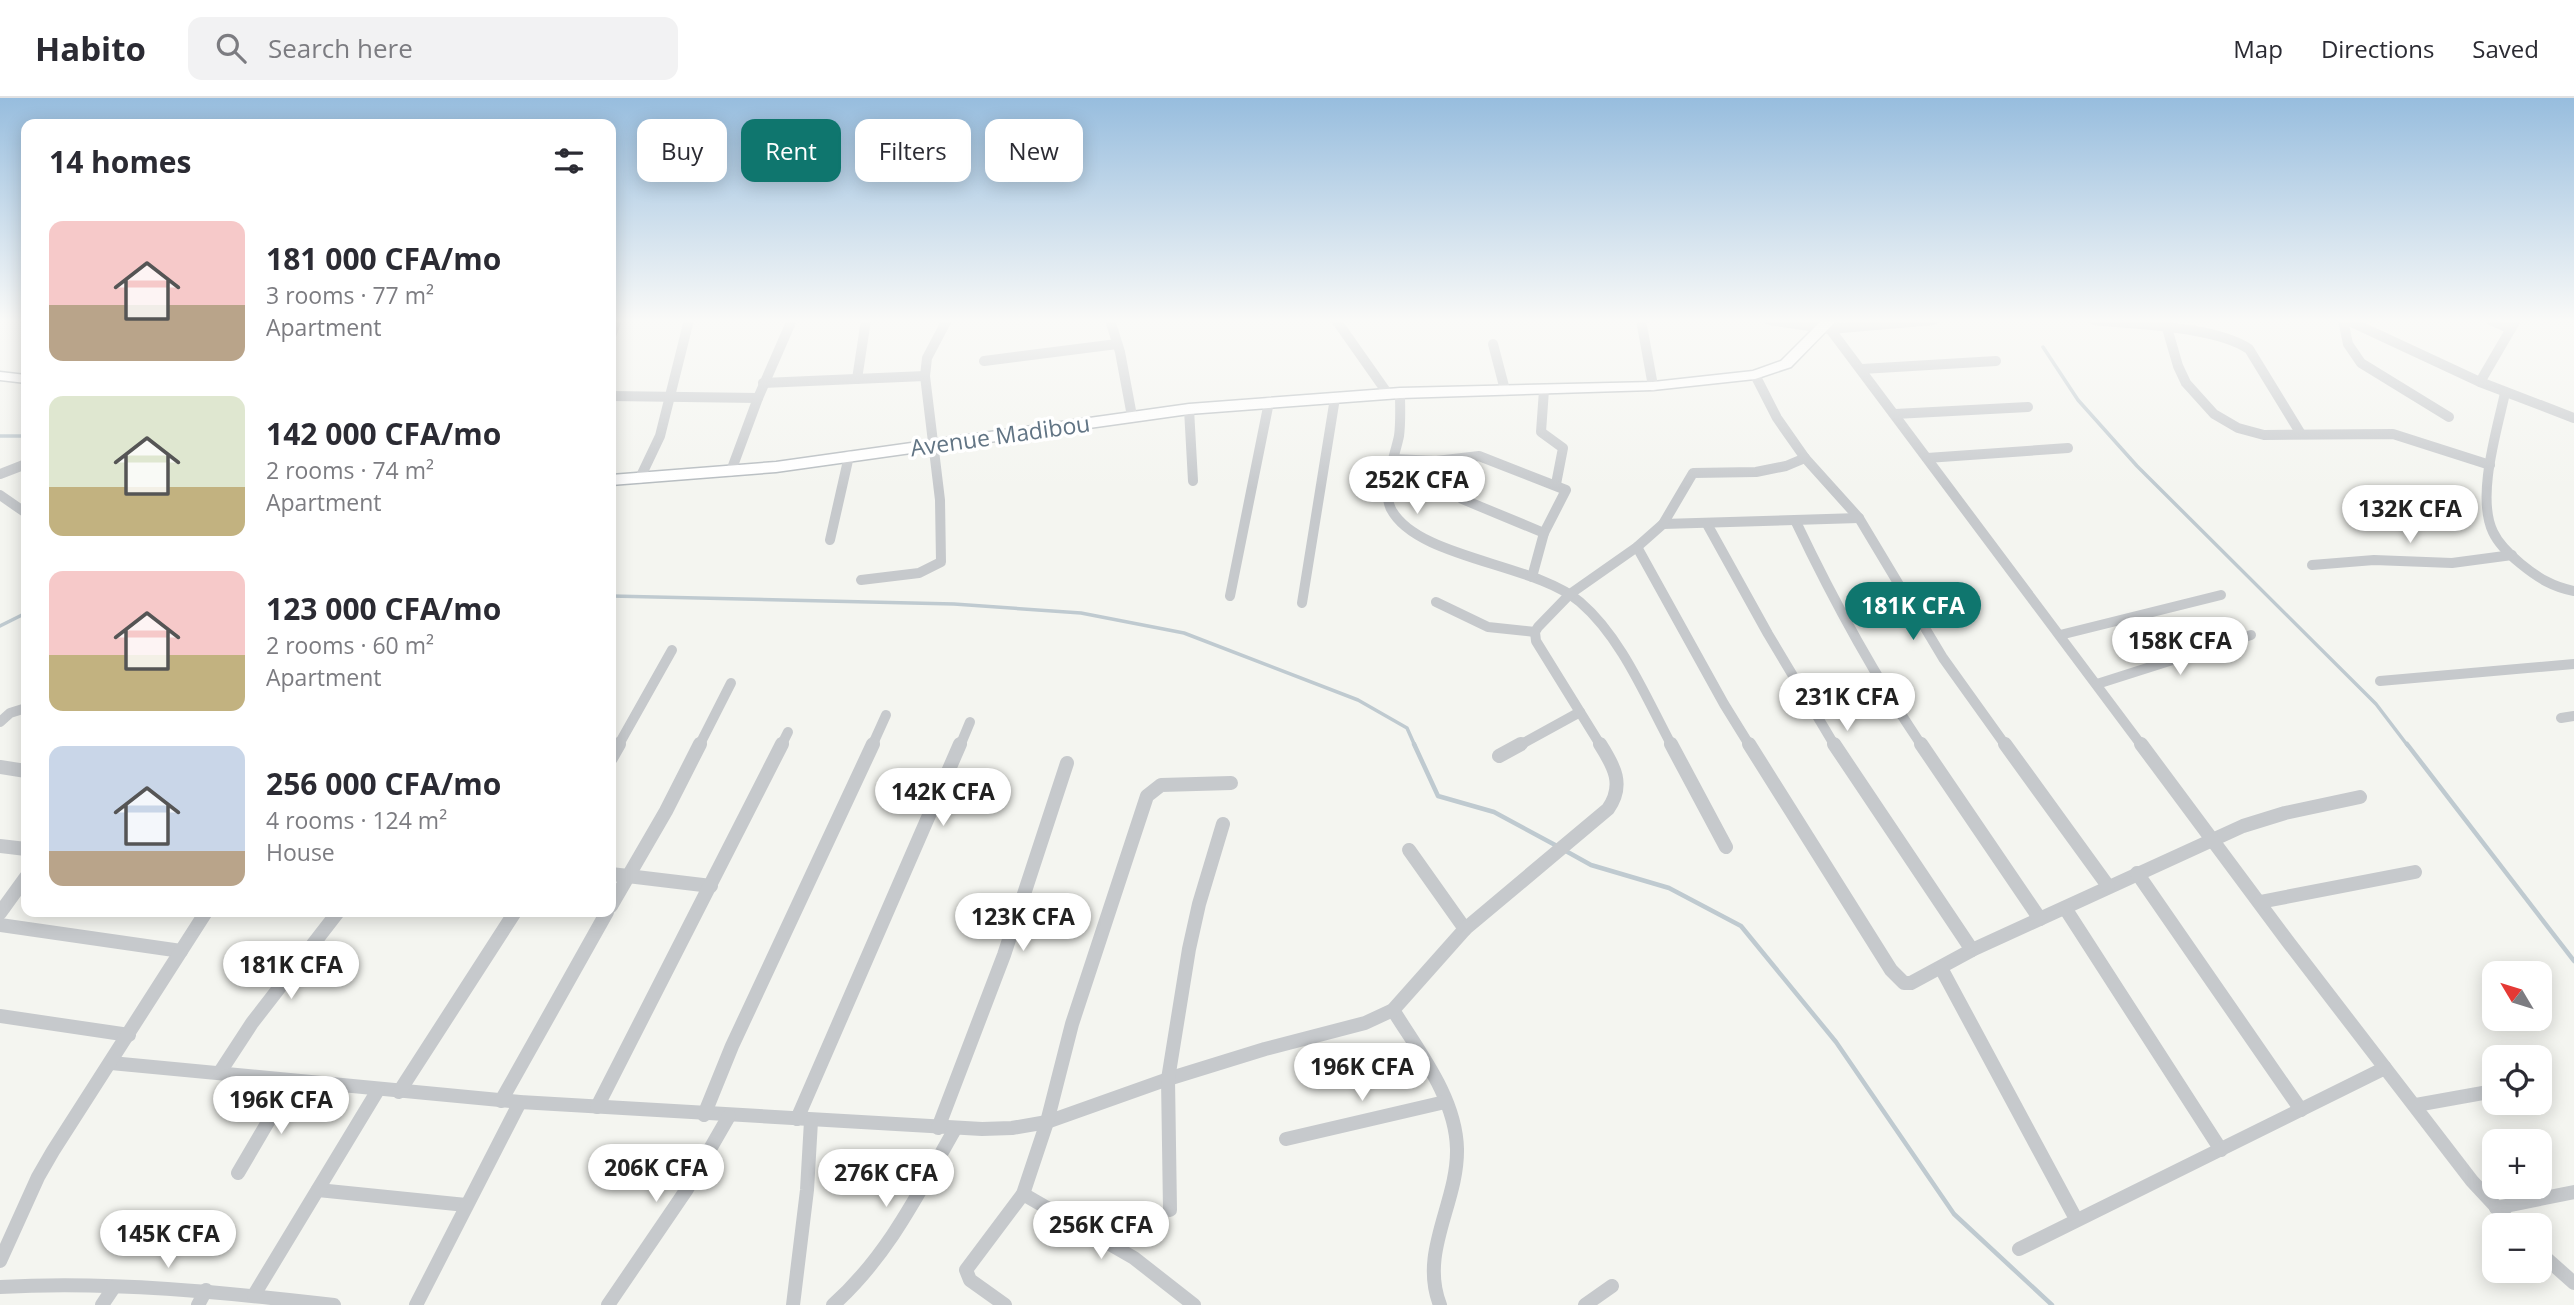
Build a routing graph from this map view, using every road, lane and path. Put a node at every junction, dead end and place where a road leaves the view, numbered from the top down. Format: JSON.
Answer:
{"nodes":[{"id":1,"x":3,"y":376,"type":"edge"},
{"id":2,"x":674,"y":376,"type":"edge"},
{"id":3,"x":766,"y":376,"type":"edge"},
{"id":4,"x":918,"y":376,"type":"edge"},
{"id":5,"x":925,"y":376,"type":"edge"},
{"id":6,"x":1124,"y":376,"type":"edge"},
{"id":7,"x":1380,"y":376,"type":"edge"},
{"id":8,"x":1501,"y":376,"type":"edge"},
{"id":9,"x":1651,"y":376,"type":"edge"},
{"id":10,"x":1743,"y":376,"type":"edge"},
{"id":11,"x":1756,"y":376,"type":"edge"},
{"id":12,"x":1867,"y":376,"type":"edge"},
{"id":13,"x":2184,"y":376,"type":"edge"},
{"id":14,"x":2266,"y":376,"type":"edge"},
{"id":15,"x":2382,"y":376,"type":"edge"},
{"id":16,"x":2468,"y":376,"type":"edge"},
{"id":17,"x":2483,"y":376,"type":"edge"},
{"id":18,"x":21,"y":378,"type":"edge"},
{"id":19,"x":857,"y":379,"type":"joint"},
{"id":20,"x":2480,"y":382,"type":"junction"},
{"id":21,"x":763,"y":383,"type":"junction"},
{"id":22,"x":1653,"y":386,"type":"junction"},
{"id":23,"x":1505,"y":390,"type":"junction"},
{"id":24,"x":1544,"y":390,"type":"junction"},
{"id":25,"x":2505,"y":393,"type":"junction"},
{"id":26,"x":1394,"y":394,"type":"junction"},
{"id":27,"x":616,"y":396,"type":"edge"},
{"id":28,"x":669,"y":396,"type":"junction"},
{"id":29,"x":758,"y":398,"type":"junction"},
{"id":30,"x":1335,"y":398,"type":"junction"},
{"id":31,"x":1269,"y":402,"type":"junction"},
{"id":32,"x":2028,"y":407,"type":"dead end"},
{"id":33,"x":1189,"y":409,"type":"junction"},
{"id":34,"x":1895,"y":414,"type":"junction"},
{"id":35,"x":1132,"y":416,"type":"junction"},
{"id":36,"x":2448,"y":417,"type":"dead end"},
{"id":37,"x":2574,"y":418,"type":"edge"},
{"id":38,"x":2301,"y":434,"type":"junction"},
{"id":39,"x":933,"y":444,"type":"junction"},
{"id":40,"x":2068,"y":448,"type":"dead end"},
{"id":41,"x":849,"y":456,"type":"junction"},
{"id":42,"x":1805,"y":458,"type":"junction"},
{"id":43,"x":1927,"y":458,"type":"junction"},
{"id":44,"x":1395,"y":459,"type":"junction"},
{"id":45,"x":1436,"y":461,"type":"junction"},
{"id":46,"x":2490,"y":465,"type":"junction"},
{"id":47,"x":21,"y":466,"type":"edge"},
{"id":48,"x":731,"y":471,"type":"junction"},
{"id":49,"x":0,"y":474,"type":"edge"},
{"id":50,"x":640,"y":478,"type":"junction"},
{"id":51,"x":616,"y":480,"type":"edge"},
{"id":52,"x":1193,"y":481,"type":"dead end"},
{"id":53,"x":1556,"y":484,"type":"junction"},
{"id":54,"x":0,"y":495,"type":"edge"},
{"id":55,"x":21,"y":510,"type":"edge"},
{"id":56,"x":1859,"y":518,"type":"junction"},
{"id":57,"x":1796,"y":522,"type":"junction"},
{"id":58,"x":1663,"y":524,"type":"junction"},
{"id":59,"x":1707,"y":524,"type":"junction"},
{"id":60,"x":1544,"y":533,"type":"junction"},
{"id":61,"x":830,"y":540,"type":"dead end"},
{"id":62,"x":1637,"y":547,"type":"junction"},
{"id":63,"x":2512,"y":555,"type":"junction"},
{"id":64,"x":2312,"y":565,"type":"dead end"},
{"id":65,"x":1532,"y":577,"type":"junction"},
{"id":66,"x":861,"y":580,"type":"dead end"},
{"id":67,"x":2574,"y":591,"type":"edge"},
{"id":68,"x":1570,"y":594,"type":"junction"},
{"id":69,"x":2221,"y":595,"type":"dead end"},
{"id":70,"x":1230,"y":596,"type":"dead end"},
{"id":71,"x":1436,"y":602,"type":"dead end"},
{"id":72,"x":1302,"y":603,"type":"dead end"},
{"id":73,"x":1535,"y":632,"type":"junction"},
{"id":74,"x":2060,"y":635,"type":"junction"},
{"id":75,"x":2251,"y":635,"type":"dead end"},
{"id":76,"x":672,"y":650,"type":"dead end"},
{"id":77,"x":2574,"y":664,"type":"edge"},
{"id":78,"x":2380,"y":681,"type":"dead end"},
{"id":79,"x":731,"y":683,"type":"dead end"},
{"id":80,"x":2097,"y":684,"type":"junction"},
{"id":81,"x":21,"y":709,"type":"edge"},
{"id":82,"x":1580,"y":712,"type":"junction"},
{"id":83,"x":886,"y":715,"type":"dead end"},
{"id":84,"x":0,"y":722,"type":"edge"},
{"id":85,"x":970,"y":722,"type":"dead end"},
{"id":86,"x":788,"y":732,"type":"dead end"},
{"id":87,"x":616,"y":749,"type":"edge"},
{"id":88,"x":1499,"y":755,"type":"dead end"},
{"id":89,"x":1067,"y":763,"type":"dead end"},
{"id":90,"x":0,"y":767,"type":"edge"},
{"id":91,"x":21,"y":770,"type":"edge"},
{"id":92,"x":1231,"y":783,"type":"dead end"},
{"id":93,"x":2360,"y":797,"type":"dead end"},
{"id":94,"x":1223,"y":824,"type":"dead end"},
{"id":95,"x":2214,"y":838,"type":"junction"},
{"id":96,"x":0,"y":846,"type":"edge"},
{"id":97,"x":1726,"y":847,"type":"dead end"},
{"id":98,"x":21,"y":848,"type":"edge"},
{"id":99,"x":1409,"y":850,"type":"dead end"},
{"id":100,"x":2415,"y":872,"type":"dead end"},
{"id":101,"x":2137,"y":873,"type":"junction"},
{"id":102,"x":616,"y":875,"type":"edge"},
{"id":103,"x":628,"y":876,"type":"junction"},
{"id":104,"x":21,"y":884,"type":"edge"},
{"id":105,"x":710,"y":886,"type":"junction"},
{"id":106,"x":2108,"y":886,"type":"junction"},
{"id":107,"x":616,"y":897,"type":"edge"},
{"id":108,"x":2260,"y":902,"type":"junction"},
{"id":109,"x":2065,"y":908,"type":"junction"},
{"id":110,"x":0,"y":913,"type":"edge"},
{"id":111,"x":203,"y":917,"type":"edge"},
{"id":112,"x":334,"y":917,"type":"edge"},
{"id":113,"x":512,"y":917,"type":"edge"},
{"id":114,"x":604,"y":917,"type":"edge"},
{"id":115,"x":2040,"y":919,"type":"junction"},
{"id":116,"x":0,"y":925,"type":"edge"},
{"id":117,"x":1465,"y":929,"type":"junction"},
{"id":118,"x":1972,"y":950,"type":"junction"},
{"id":119,"x":181,"y":951,"type":"junction"},
{"id":120,"x":1941,"y":968,"type":"junction"},
{"id":121,"x":1393,"y":1010,"type":"junction"},
{"id":122,"x":0,"y":1016,"type":"edge"},
{"id":123,"x":129,"y":1035,"type":"junction"},
{"id":124,"x":111,"y":1063,"type":"junction"},
{"id":125,"x":2385,"y":1068,"type":"junction"},
{"id":126,"x":219,"y":1072,"type":"junction"},
{"id":127,"x":1168,"y":1079,"type":"junction"},
{"id":128,"x":292,"y":1081,"type":"junction"},
{"id":129,"x":377,"y":1090,"type":"junction"},
{"id":130,"x":399,"y":1092,"type":"junction"},
{"id":131,"x":2482,"y":1093,"type":"edge"},
{"id":132,"x":501,"y":1101,"type":"junction"},
{"id":133,"x":520,"y":1102,"type":"junction"},
{"id":134,"x":1446,"y":1102,"type":"junction"},
{"id":135,"x":2416,"y":1105,"type":"junction"},
{"id":136,"x":597,"y":1107,"type":"junction"},
{"id":137,"x":2301,"y":1110,"type":"junction"},
{"id":138,"x":704,"y":1115,"type":"junction"},
{"id":139,"x":729,"y":1116,"type":"junction"},
{"id":140,"x":804,"y":1120,"type":"junction"},
{"id":141,"x":1047,"y":1122,"type":"junction"},
{"id":142,"x":937,"y":1128,"type":"junction"},
{"id":143,"x":955,"y":1129,"type":"junction"},
{"id":144,"x":1286,"y":1139,"type":"dead end"},
{"id":145,"x":2221,"y":1150,"type":"junction"},
{"id":146,"x":238,"y":1174,"type":"dead end"},
{"id":147,"x":318,"y":1190,"type":"junction"},
{"id":148,"x":2574,"y":1192,"type":"edge"},
{"id":149,"x":1023,"y":1194,"type":"junction"},
{"id":150,"x":466,"y":1205,"type":"junction"},
{"id":151,"x":2496,"y":1208,"type":"junction"},
{"id":152,"x":1170,"y":1210,"type":"dead end"},
{"id":153,"x":2501,"y":1213,"type":"edge"},
{"id":154,"x":2076,"y":1219,"type":"junction"},
{"id":155,"x":2019,"y":1249,"type":"dead end"},
{"id":156,"x":0,"y":1261,"type":"edge"},
{"id":157,"x":2552,"y":1264,"type":"edge"},
{"id":158,"x":2574,"y":1283,"type":"edge"},
{"id":159,"x":1612,"y":1286,"type":"dead end"},
{"id":160,"x":0,"y":1287,"type":"edge"},
{"id":161,"x":114,"y":1287,"type":"junction"},
{"id":162,"x":254,"y":1295,"type":"junction"},
{"id":163,"x":202,"y":1298,"type":"edge"},
{"id":164,"x":306,"y":1304,"type":"edge"},
{"id":165,"x":102,"y":1305,"type":"edge"},
{"id":166,"x":334,"y":1305,"type":"edge"},
{"id":167,"x":416,"y":1305,"type":"edge"},
{"id":168,"x":608,"y":1305,"type":"edge"},
{"id":169,"x":793,"y":1305,"type":"edge"},
{"id":170,"x":833,"y":1305,"type":"edge"},
{"id":171,"x":1005,"y":1305,"type":"edge"},
{"id":172,"x":1195,"y":1305,"type":"edge"},
{"id":173,"x":1440,"y":1305,"type":"edge"},
{"id":174,"x":1585,"y":1305,"type":"edge"}],
"edges":[{"from":1,"to":18,"type":"street"},
{"from":2,"to":28,"type":"street"},
{"from":3,"to":21,"type":"street"},
{"from":4,"to":19,"type":"street"},
{"from":5,"to":39,"type":"street"},
{"from":6,"to":35,"type":"street"},
{"from":7,"to":26,"type":"street"},
{"from":8,"to":23,"type":"street"},
{"from":9,"to":22,"type":"street"},
{"from":10,"to":22,"type":"street","name":"Avenue Madibou"},
{"from":11,"to":42,"type":"street"},
{"from":12,"to":34,"type":"street"},
{"from":13,"to":38,"type":"street"},
{"from":14,"to":38,"type":"street"},
{"from":15,"to":36,"type":"street"},
{"from":16,"to":20,"type":"street"},
{"from":17,"to":20,"type":"street"},
{"from":19,"to":21,"type":"street"},
{"from":20,"to":25,"type":"street"},
{"from":21,"to":29,"type":"street"},
{"from":22,"to":24,"type":"street","name":"Avenue Madibou"},
{"from":23,"to":24,"type":"street","name":"Avenue Madibou"},
{"from":23,"to":26,"type":"street","name":"Avenue Madibou"},
{"from":24,"to":53,"type":"street"},
{"from":25,"to":37,"type":"street"},
{"from":25,"to":46,"type":"street"},
{"from":26,"to":30,"type":"street","name":"Avenue Madibou"},
{"from":26,"to":44,"type":"street"},
{"from":27,"to":28,"type":"street"},
{"from":28,"to":29,"type":"street"},
{"from":28,"to":50,"type":"street"},
{"from":29,"to":48,"type":"street"},
{"from":30,"to":31,"type":"street","name":"Avenue Madibou"},
{"from":30,"to":72,"type":"street"},
{"from":31,"to":33,"type":"street","name":"Avenue Madibou"},
{"from":31,"to":70,"type":"street"},
{"from":32,"to":34,"type":"street"},
{"from":33,"to":35,"type":"street","name":"Avenue Madibou"},
{"from":33,"to":52,"type":"street"},
{"from":34,"to":43,"type":"street"},
{"from":35,"to":39,"type":"street","name":"Avenue Madibou"},
{"from":38,"to":46,"type":"street"},
{"from":39,"to":41,"type":"street","name":"Avenue Madibou"},
{"from":39,"to":66,"type":"street"},
{"from":40,"to":43,"type":"street"},
{"from":41,"to":48,"type":"street","name":"Avenue Madibou"},
{"from":41,"to":61,"type":"street"},
{"from":42,"to":56,"type":"street"},
{"from":42,"to":58,"type":"street"},
{"from":43,"to":74,"type":"street"},
{"from":44,"to":45,"type":"street"},
{"from":44,"to":65,"type":"street"},
{"from":45,"to":53,"type":"street"},
{"from":45,"to":60,"type":"street"},
{"from":46,"to":63,"type":"street"},
{"from":47,"to":49,"type":"street"},
{"from":48,"to":50,"type":"street","name":"Avenue Madibou"},
{"from":50,"to":51,"type":"street","name":"Avenue Madibou"},
{"from":53,"to":60,"type":"street"},
{"from":54,"to":55,"type":"street"},
{"from":56,"to":57,"type":"street"},
{"from":56,"to":106,"type":"street"},
{"from":57,"to":59,"type":"street"},
{"from":57,"to":115,"type":"street"},
{"from":58,"to":59,"type":"street"},
{"from":58,"to":62,"type":"street"},
{"from":59,"to":118,"type":"street"},
{"from":60,"to":65,"type":"street"},
{"from":62,"to":68,"type":"street"},
{"from":62,"to":120,"type":"street"},
{"from":63,"to":64,"type":"street"},
{"from":63,"to":67,"type":"street"},
{"from":65,"to":68,"type":"street"},
{"from":68,"to":73,"type":"street"},
{"from":68,"to":97,"type":"street"},
{"from":69,"to":74,"type":"street"},
{"from":71,"to":73,"type":"street"},
{"from":73,"to":82,"type":"street"},
{"from":74,"to":80,"type":"street"},
{"from":75,"to":80,"type":"street"},
{"from":76,"to":87,"type":"street"},
{"from":77,"to":78,"type":"street"},
{"from":79,"to":103,"type":"street"},
{"from":80,"to":95,"type":"street"},
{"from":81,"to":84,"type":"street"},
{"from":82,"to":88,"type":"street"},
{"from":82,"to":117,"type":"street"},
{"from":83,"to":138,"type":"street"},
{"from":85,"to":140,"type":"street"},
{"from":86,"to":105,"type":"street"},
{"from":89,"to":142,"type":"street"},
{"from":90,"to":91,"type":"street"},
{"from":92,"to":141,"type":"street"},
{"from":93,"to":95,"type":"street"},
{"from":94,"to":127,"type":"street"},
{"from":95,"to":101,"type":"street"},
{"from":95,"to":108,"type":"street"},
{"from":96,"to":98,"type":"street"},
{"from":99,"to":117,"type":"street"},
{"from":100,"to":108,"type":"street"},
{"from":101,"to":106,"type":"street"},
{"from":101,"to":137,"type":"street"},
{"from":102,"to":103,"type":"street"},
{"from":103,"to":105,"type":"street"},
{"from":103,"to":107,"type":"street"},
{"from":104,"to":110,"type":"street"},
{"from":105,"to":136,"type":"street"},
{"from":106,"to":109,"type":"street"},
{"from":108,"to":125,"type":"street"},
{"from":109,"to":115,"type":"street"},
{"from":109,"to":145,"type":"street"},
{"from":111,"to":119,"type":"street"},
{"from":112,"to":126,"type":"street"},
{"from":113,"to":130,"type":"street"},
{"from":114,"to":132,"type":"street"},
{"from":115,"to":118,"type":"street"},
{"from":116,"to":119,"type":"street"},
{"from":117,"to":121,"type":"street"},
{"from":118,"to":120,"type":"street"},
{"from":119,"to":123,"type":"street"},
{"from":120,"to":154,"type":"street"},
{"from":121,"to":127,"type":"street"},
{"from":121,"to":134,"type":"street"},
{"from":122,"to":123,"type":"street"},
{"from":123,"to":124,"type":"street"},
{"from":124,"to":126,"type":"street"},
{"from":124,"to":156,"type":"street"},
{"from":125,"to":135,"type":"street"},
{"from":125,"to":137,"type":"street"},
{"from":126,"to":128,"type":"street"},
{"from":127,"to":141,"type":"street"},
{"from":127,"to":152,"type":"street"},
{"from":128,"to":129,"type":"street"},
{"from":128,"to":146,"type":"street"},
{"from":129,"to":130,"type":"street"},
{"from":129,"to":147,"type":"street"},
{"from":130,"to":132,"type":"street"},
{"from":131,"to":135,"type":"street"},
{"from":132,"to":133,"type":"street"},
{"from":133,"to":136,"type":"street"},
{"from":133,"to":150,"type":"street"},
{"from":134,"to":144,"type":"street"},
{"from":134,"to":173,"type":"street"},
{"from":135,"to":151,"type":"street"},
{"from":136,"to":138,"type":"street"},
{"from":137,"to":145,"type":"street"},
{"from":138,"to":139,"type":"street"},
{"from":139,"to":140,"type":"street"},
{"from":139,"to":168,"type":"street"},
{"from":140,"to":142,"type":"street"},
{"from":140,"to":169,"type":"street"},
{"from":141,"to":143,"type":"street"},
{"from":141,"to":149,"type":"street"},
{"from":142,"to":143,"type":"street"},
{"from":143,"to":170,"type":"street"},
{"from":145,"to":154,"type":"street"},
{"from":147,"to":150,"type":"street"},
{"from":147,"to":162,"type":"street"},
{"from":148,"to":151,"type":"street"},
{"from":149,"to":171,"type":"street"},
{"from":149,"to":172,"type":"street"},
{"from":150,"to":167,"type":"street"},
{"from":151,"to":153,"type":"street"},
{"from":154,"to":155,"type":"street"},
{"from":157,"to":158,"type":"street"},
{"from":159,"to":174,"type":"street"},
{"from":160,"to":161,"type":"street"},
{"from":161,"to":163,"type":"street"},
{"from":161,"to":165,"type":"street"},
{"from":162,"to":163,"type":"street"},
{"from":162,"to":164,"type":"street"},
{"from":164,"to":166,"type":"street"}]}
